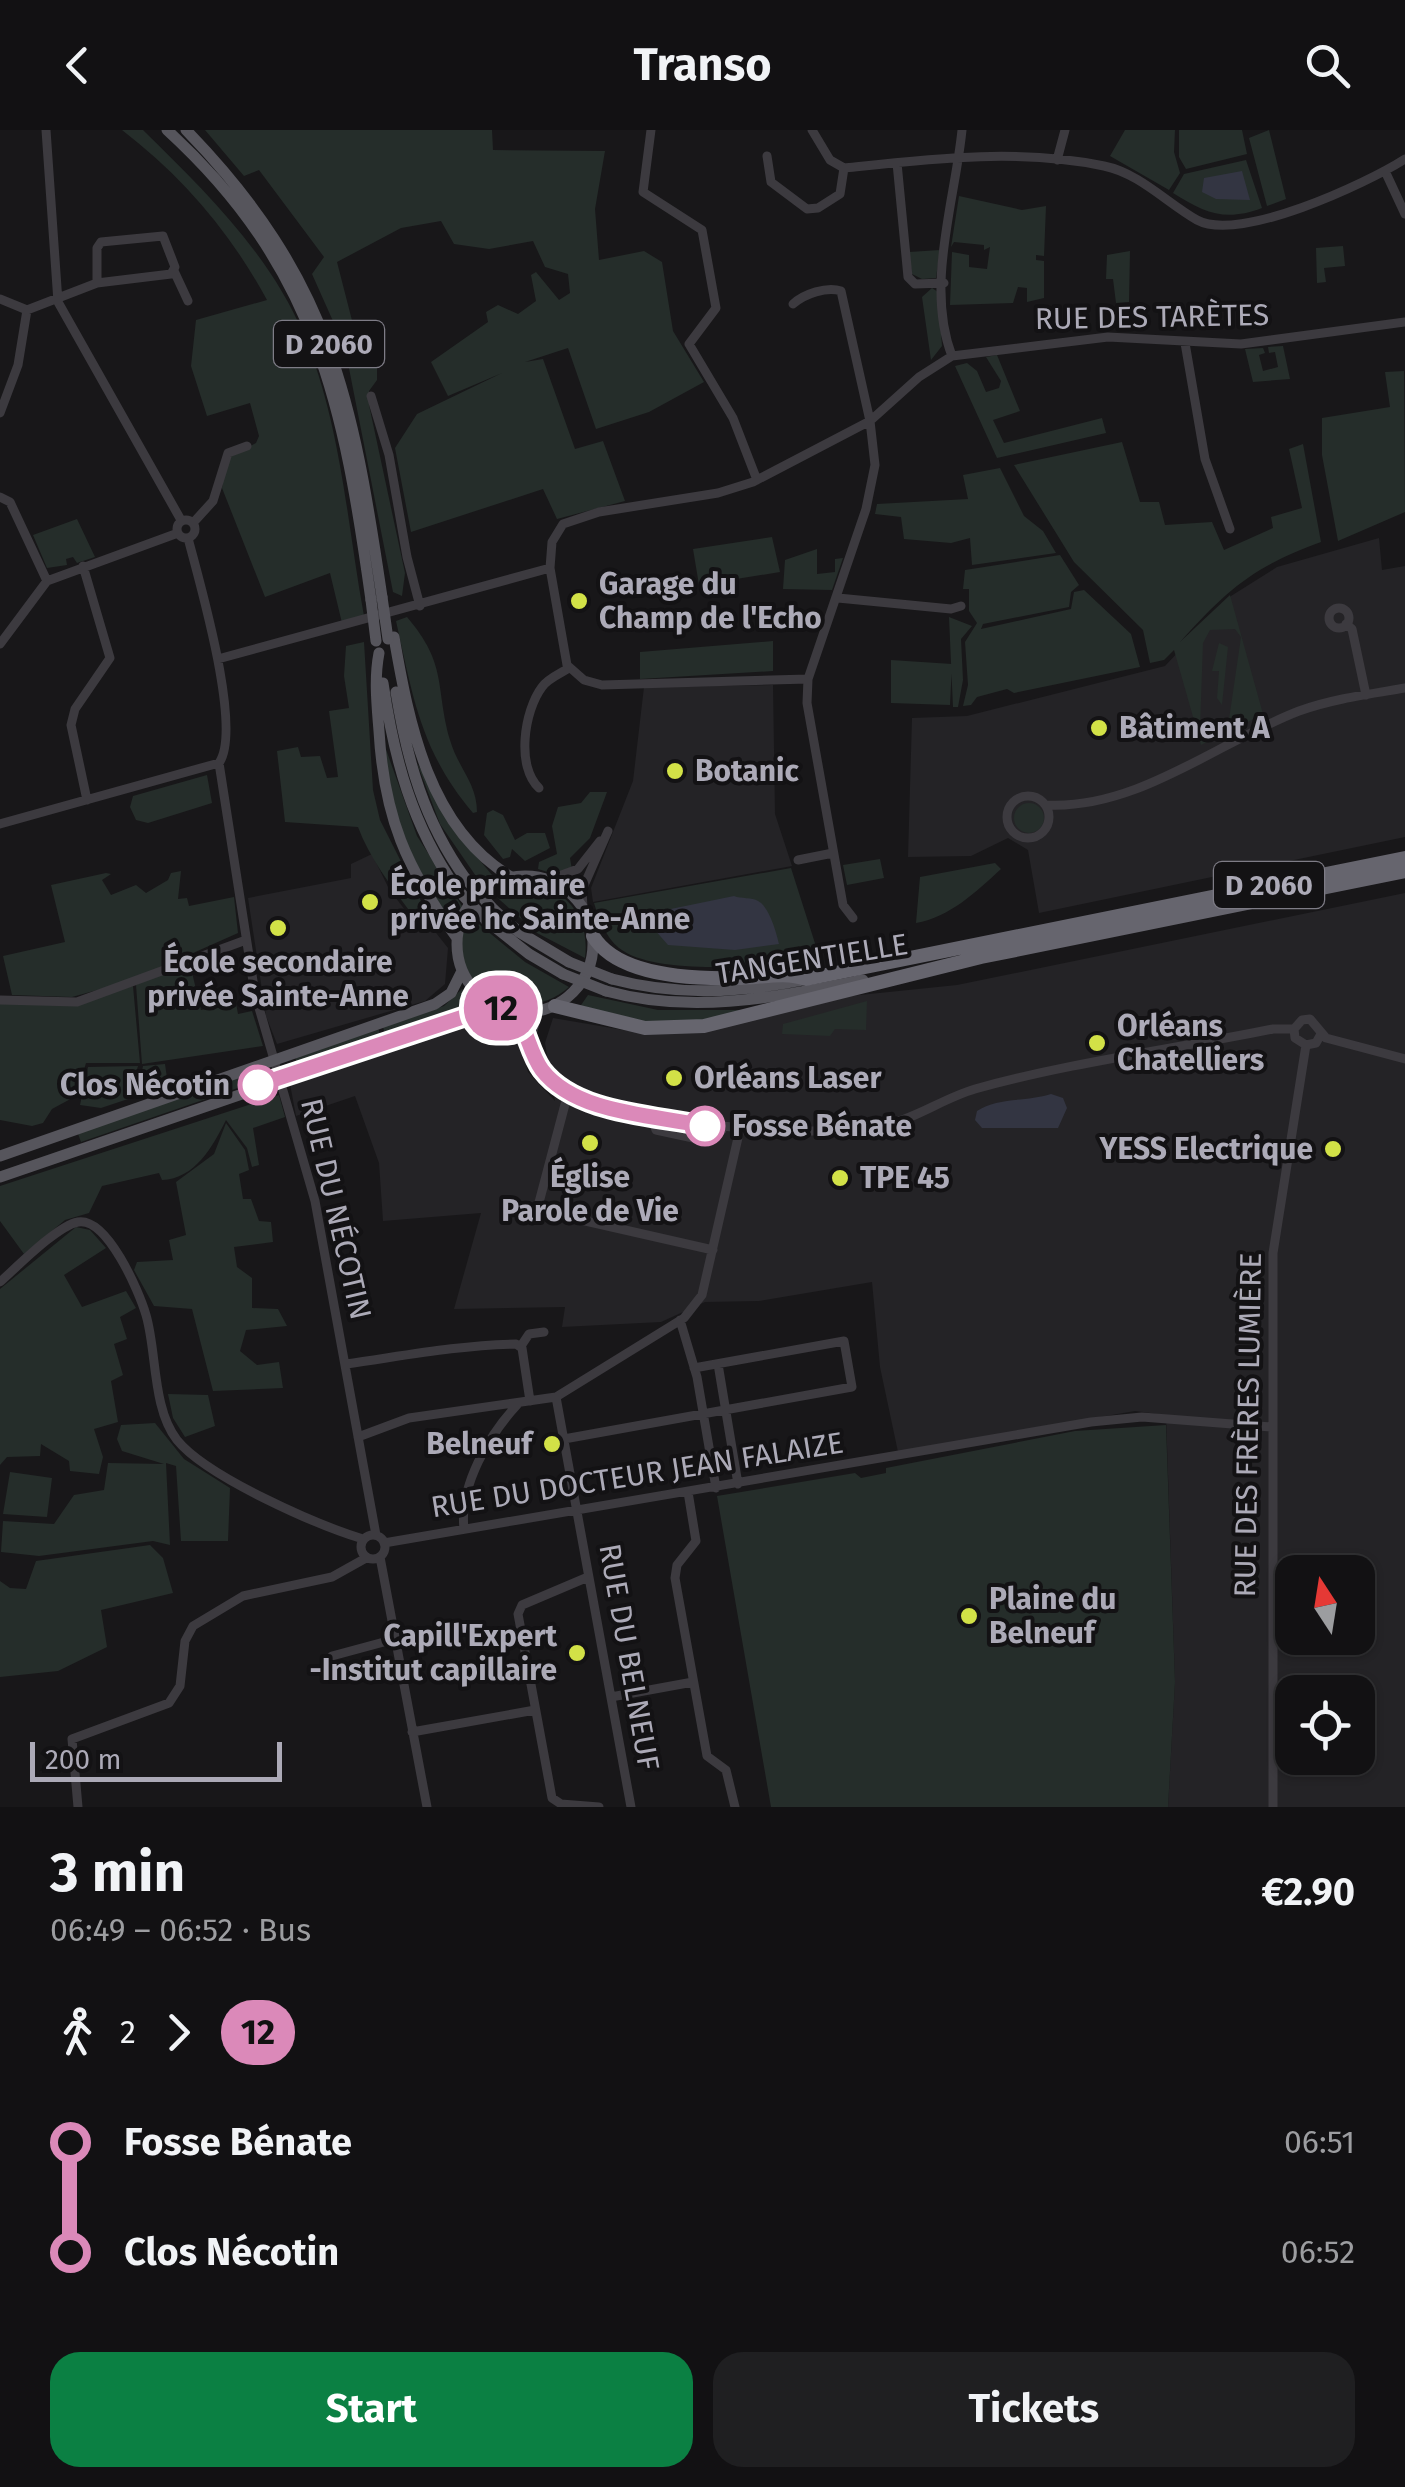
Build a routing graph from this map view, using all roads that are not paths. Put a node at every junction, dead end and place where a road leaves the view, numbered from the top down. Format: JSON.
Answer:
{"nodes":[{"id":1,"x":46,"y":130,"type":"edge"},
{"id":2,"x":157,"y":130,"type":"edge"},
{"id":3,"x":167,"y":130,"type":"edge"},
{"id":4,"x":186,"y":130,"type":"edge"},
{"id":5,"x":651,"y":130,"type":"edge"},
{"id":6,"x":812,"y":130,"type":"edge"},
{"id":7,"x":962,"y":130,"type":"edge"},
{"id":8,"x":1066,"y":130,"type":"edge"},
{"id":9,"x":766,"y":156,"type":"dead end"},
{"id":10,"x":958,"y":156,"type":"junction"},
{"id":11,"x":198,"y":158,"type":"junction"},
{"id":12,"x":1405,"y":159,"type":"edge"},
{"id":13,"x":1057,"y":160,"type":"junction"},
{"id":14,"x":897,"y":163,"type":"junction"},
{"id":15,"x":844,"y":168,"type":"junction"},
{"id":16,"x":1385,"y":171,"type":"junction"},
{"id":17,"x":1405,"y":214,"type":"edge"},
{"id":18,"x":174,"y":271,"type":"junction"},
{"id":19,"x":944,"y":283,"type":"junction"},
{"id":20,"x":97,"y":284,"type":"junction"},
{"id":21,"x":57,"y":299,"type":"junction"},
{"id":22,"x":0,"y":300,"type":"edge"},
{"id":23,"x":188,"y":301,"type":"dead end"},
{"id":24,"x":792,"y":304,"type":"dead end"},
{"id":25,"x":27,"y":310,"type":"junction"},
{"id":26,"x":1405,"y":322,"type":"edge"},
{"id":27,"x":1185,"y":343,"type":"junction"},
{"id":28,"x":952,"y":356,"type":"junction"},
{"id":29,"x":371,"y":396,"type":"dead end"},
{"id":30,"x":0,"y":413,"type":"edge"},
{"id":31,"x":870,"y":421,"type":"junction"},
{"id":32,"x":247,"y":446,"type":"dead end"},
{"id":33,"x":758,"y":480,"type":"junction"},
{"id":34,"x":0,"y":497,"type":"edge"},
{"id":35,"x":180,"y":517,"type":"junction"},
{"id":36,"x":195,"y":521,"type":"junction"},
{"id":37,"x":1230,"y":529,"type":"dead end"},
{"id":38,"x":182,"y":537,"type":"junction"},
{"id":39,"x":83,"y":566,"type":"junction"},
{"id":40,"x":550,"y":568,"type":"junction"},
{"id":41,"x":48,"y":581,"type":"junction"},
{"id":42,"x":838,"y":598,"type":"junction"},
{"id":43,"x":377,"y":599,"type":"junction"},
{"id":44,"x":420,"y":606,"type":"junction"},
{"id":45,"x":961,"y":606,"type":"dead end"},
{"id":46,"x":1346,"y":624,"type":"dead end"},
{"id":47,"x":384,"y":643,"type":"junction"},
{"id":48,"x":0,"y":644,"type":"edge"},
{"id":49,"x":218,"y":659,"type":"junction"},
{"id":50,"x":569,"y":668,"type":"junction"},
{"id":51,"x":808,"y":679,"type":"junction"},
{"id":52,"x":1405,"y":688,"type":"edge"},
{"id":53,"x":1366,"y":695,"type":"junction"},
{"id":54,"x":219,"y":763,"type":"junction"},
{"id":55,"x":539,"y":788,"type":"dead end"},
{"id":56,"x":87,"y":800,"type":"junction"},
{"id":57,"x":1080,"y":802,"type":"junction"},
{"id":58,"x":1046,"y":805,"type":"junction"},
{"id":59,"x":1049,"y":822,"type":"junction"},
{"id":60,"x":0,"y":824,"type":"edge"},
{"id":61,"x":833,"y":853,"type":"junction"},
{"id":62,"x":1405,"y":858,"type":"edge"},
{"id":63,"x":798,"y":860,"type":"dead end"},
{"id":64,"x":1405,"y":871,"type":"edge"},
{"id":65,"x":511,"y":878,"type":"junction"},
{"id":66,"x":548,"y":880,"type":"junction"},
{"id":67,"x":584,"y":908,"type":"junction"},
{"id":68,"x":853,"y":918,"type":"dead end"},
{"id":69,"x":594,"y":936,"type":"junction"},
{"id":70,"x":457,"y":938,"type":"junction"},
{"id":71,"x":246,"y":940,"type":"junction"},
{"id":72,"x":980,"y":957,"type":"junction"},
{"id":73,"x":462,"y":971,"type":"junction"},
{"id":74,"x":806,"y":979,"type":"junction"},
{"id":75,"x":609,"y":985,"type":"junction"},
{"id":76,"x":0,"y":1000,"type":"edge"},
{"id":77,"x":496,"y":1006,"type":"junction"},
{"id":78,"x":555,"y":1006,"type":"junction"},
{"id":79,"x":515,"y":1012,"type":"junction"},
{"id":80,"x":538,"y":1012,"type":"junction"},
{"id":81,"x":1294,"y":1030,"type":"junction"},
{"id":82,"x":1321,"y":1034,"type":"junction"},
{"id":83,"x":531,"y":1038,"type":"junction"},
{"id":84,"x":1306,"y":1045,"type":"junction"},
{"id":85,"x":1405,"y":1059,"type":"edge"},
{"id":86,"x":274,"y":1060,"type":"junction"},
{"id":87,"x":280,"y":1078,"type":"junction"},
{"id":88,"x":568,"y":1093,"type":"junction"},
{"id":89,"x":740,"y":1129,"type":"junction"},
{"id":90,"x":52,"y":1136,"type":"junction"},
{"id":91,"x":60,"y":1155,"type":"junction"},
{"id":92,"x":0,"y":1156,"type":"edge"},
{"id":93,"x":0,"y":1177,"type":"edge"},
{"id":94,"x":713,"y":1250,"type":"junction"},
{"id":95,"x":0,"y":1282,"type":"edge"},
{"id":96,"x":680,"y":1320,"type":"junction"},
{"id":97,"x":544,"y":1332,"type":"dead end"},
{"id":98,"x":521,"y":1346,"type":"junction"},
{"id":99,"x":346,"y":1364,"type":"junction"},
{"id":100,"x":718,"y":1364,"type":"junction"},
{"id":101,"x":694,"y":1368,"type":"junction"},
{"id":102,"x":556,"y":1397,"type":"junction"},
{"id":103,"x":524,"y":1402,"type":"junction"},
{"id":104,"x":726,"y":1410,"type":"junction"},
{"id":105,"x":703,"y":1414,"type":"junction"},
{"id":106,"x":1271,"y":1427,"type":"junction"},
{"id":107,"x":358,"y":1438,"type":"junction"},
{"id":108,"x":564,"y":1439,"type":"junction"},
{"id":109,"x":738,"y":1484,"type":"junction"},
{"id":110,"x":716,"y":1488,"type":"junction"},
{"id":111,"x":688,"y":1492,"type":"junction"},
{"id":112,"x":577,"y":1512,"type":"junction"},
{"id":113,"x":464,"y":1529,"type":"junction"},
{"id":114,"x":363,"y":1539,"type":"junction"},
{"id":115,"x":380,"y":1539,"type":"junction"},
{"id":116,"x":380,"y":1557,"type":"junction"},
{"id":117,"x":366,"y":1558,"type":"junction"},
{"id":118,"x":588,"y":1577,"type":"junction"},
{"id":119,"x":395,"y":1639,"type":"junction"},
{"id":120,"x":332,"y":1656,"type":"dead end"},
{"id":121,"x":693,"y":1682,"type":"junction"},
{"id":122,"x":611,"y":1697,"type":"junction"},
{"id":123,"x":534,"y":1710,"type":"junction"},
{"id":124,"x":412,"y":1732,"type":"junction"},
{"id":125,"x":78,"y":1807,"type":"edge"},
{"id":126,"x":427,"y":1807,"type":"edge"},
{"id":127,"x":599,"y":1807,"type":"edge"},
{"id":128,"x":631,"y":1807,"type":"edge"},
{"id":129,"x":735,"y":1807,"type":"edge"},
{"id":130,"x":1273,"y":1807,"type":"edge"}],
"edges":[{"from":1,"to":21,"type":"street"},
{"from":2,"to":11,"type":"main road"},
{"from":3,"to":11,"type":"main road","number":"D 2060"},
{"from":4,"to":43,"type":"main road","number":"D 2060"},
{"from":5,"to":33,"type":"street"},
{"from":6,"to":15,"type":"street"},
{"from":7,"to":10,"type":"street"},
{"from":8,"to":13,"type":"street"},
{"from":9,"to":15,"type":"street"},
{"from":10,"to":13,"type":"street"},
{"from":10,"to":14,"type":"street"},
{"from":10,"to":19,"type":"street"},
{"from":11,"to":43,"type":"main road","number":"D 2060"},
{"from":12,"to":16,"type":"street"},
{"from":13,"to":16,"type":"street"},
{"from":14,"to":15,"type":"street"},
{"from":14,"to":19,"type":"street"},
{"from":16,"to":17,"type":"street"},
{"from":18,"to":20,"type":"street"},
{"from":18,"to":20,"type":"street"},
{"from":18,"to":23,"type":"street"},
{"from":19,"to":28,"type":"street"},
{"from":20,"to":21,"type":"street"},
{"from":21,"to":25,"type":"street"},
{"from":21,"to":35,"type":"street"},
{"from":22,"to":25,"type":"street"},
{"from":24,"to":31,"type":"street"},
{"from":25,"to":30,"type":"street"},
{"from":26,"to":27,"type":"street","name":"RUE DES TARÈTES"},
{"from":27,"to":28,"type":"street","name":"RUE DES TARÈTES"},
{"from":27,"to":37,"type":"street"},
{"from":28,"to":31,"type":"street","name":"RUE DES TARÈTES"},
{"from":29,"to":44,"type":"street"},
{"from":31,"to":33,"type":"street","name":"RUE DES TARÈTES"},
{"from":31,"to":42,"type":"street"},
{"from":32,"to":36,"type":"street"},
{"from":33,"to":40,"type":"street","name":"RUE DES TARÈTES"},
{"from":34,"to":41,"type":"street"},
{"from":35,"to":36,"type":"street"},
{"from":35,"to":38,"type":"street"},
{"from":36,"to":38,"type":"street"},
{"from":38,"to":39,"type":"street"},
{"from":38,"to":49,"type":"street","name":"RUE DU NÉCOTIN"},
{"from":39,"to":41,"type":"street"},
{"from":39,"to":56,"type":"street"},
{"from":40,"to":44,"type":"street"},
{"from":40,"to":50,"type":"street"},
{"from":41,"to":48,"type":"street"},
{"from":42,"to":45,"type":"street"},
{"from":42,"to":51,"type":"street"},
{"from":43,"to":47,"type":"main road","number":"D 2060","bridge":true},
{"from":44,"to":49,"type":"street"},
{"from":46,"to":53,"type":"street"},
{"from":47,"to":65,"type":"main road"},
{"from":47,"to":70,"type":"main road"},
{"from":47,"to":75,"type":"main road","number":"D 2060","bridge":true},
{"from":49,"to":54,"type":"street","name":"RUE DU NÉCOTIN"},
{"from":50,"to":51,"type":"street"},
{"from":50,"to":55,"type":"street"},
{"from":51,"to":61,"type":"street"},
{"from":52,"to":53,"type":"street"},
{"from":53,"to":57,"type":"street"},
{"from":54,"to":56,"type":"street"},
{"from":54,"to":71,"type":"street","name":"RUE DU NÉCOTIN"},
{"from":56,"to":60,"type":"street"},
{"from":57,"to":58,"type":"street"},
{"from":57,"to":59,"type":"street"},
{"from":58,"to":59,"type":"street"},
{"from":58,"to":59,"type":"street"},
{"from":61,"to":63,"type":"street"},
{"from":61,"to":68,"type":"street"},
{"from":62,"to":74,"type":"highway","name":"TANGENTIELLE","number":"D 2060"},
{"from":64,"to":72,"type":"highway","name":"TANGENTIELLE","number":"D 2060"},
{"from":65,"to":66,"type":"main road"},
{"from":65,"to":70,"type":"main road"},
{"from":66,"to":67,"type":"main road"},
{"from":66,"to":67,"type":"street"},
{"from":67,"to":69,"type":"main road"},
{"from":69,"to":74,"type":"highway"},
{"from":69,"to":78,"type":"main road"},
{"from":70,"to":73,"type":"main road"},
{"from":71,"to":76,"type":"street"},
{"from":71,"to":86,"type":"street","name":"RUE DU NÉCOTIN"},
{"from":72,"to":75,"type":"main road","name":"TANGENTIELLE","number":"D 2060"},
{"from":72,"to":78,"type":"highway"},
{"from":73,"to":77,"type":"main road"},
{"from":73,"to":86,"type":"main road"},
{"from":74,"to":75,"type":"main road","name":"TANGENTIELLE","number":"D 2060"},
{"from":77,"to":79,"type":"main road"},
{"from":77,"to":87,"type":"main road"},
{"from":78,"to":80,"type":"main road"},
{"from":79,"to":80,"type":"main road"},
{"from":79,"to":83,"type":"street"},
{"from":80,"to":83,"type":"street"},
{"from":81,"to":82,"type":"street"},
{"from":81,"to":84,"type":"street"},
{"from":81,"to":89,"type":"street"},
{"from":82,"to":84,"type":"street"},
{"from":82,"to":85,"type":"street"},
{"from":83,"to":88,"type":"street"},
{"from":84,"to":106,"type":"street","name":"RUE DES FRÈRES LUMIÈRE"},
{"from":86,"to":87,"type":"street","name":"RUE DU NÉCOTIN"},
{"from":86,"to":90,"type":"main road"},
{"from":87,"to":91,"type":"main road"},
{"from":87,"to":99,"type":"street","name":"RUE DU NÉCOTIN"},
{"from":88,"to":89,"type":"street"},
{"from":88,"to":94,"type":"street"},
{"from":89,"to":94,"type":"street"},
{"from":90,"to":91,"type":"main road"},
{"from":90,"to":92,"type":"main road"},
{"from":91,"to":93,"type":"main road"},
{"from":94,"to":96,"type":"street"},
{"from":95,"to":114,"type":"street"},
{"from":96,"to":101,"type":"street"},
{"from":96,"to":102,"type":"street"},
{"from":97,"to":98,"type":"street"},
{"from":98,"to":99,"type":"street"},
{"from":98,"to":103,"type":"street"},
{"from":99,"to":107,"type":"street","name":"RUE DU NÉCOTIN"},
{"from":100,"to":101,"type":"street"},
{"from":100,"to":104,"type":"street"},
{"from":100,"to":104,"type":"street"},
{"from":101,"to":105,"type":"street"},
{"from":102,"to":103,"type":"street"},
{"from":102,"to":108,"type":"street","name":"RUE DU BELNEUF"},
{"from":103,"to":107,"type":"street"},
{"from":103,"to":113,"type":"street"},
{"from":104,"to":105,"type":"street"},
{"from":104,"to":109,"type":"street"},
{"from":105,"to":108,"type":"street"},
{"from":105,"to":110,"type":"street"},
{"from":106,"to":109,"type":"street","name":"RUE DU DOCTEUR JEAN FALAIZE"},
{"from":106,"to":130,"type":"street","name":"RUE DES FRÈRES LUMIÈRE"},
{"from":107,"to":115,"type":"street","name":"RUE DU NÉCOTIN"},
{"from":108,"to":112,"type":"street","name":"RUE DU BELNEUF"},
{"from":109,"to":110,"type":"street","name":"RUE DU DOCTEUR JEAN FALAIZE"},
{"from":110,"to":111,"type":"street","name":"RUE DU DOCTEUR JEAN FALAIZE"},
{"from":111,"to":112,"type":"street","name":"RUE DU DOCTEUR JEAN FALAIZE"},
{"from":111,"to":121,"type":"street"},
{"from":112,"to":113,"type":"street","name":"RUE DU DOCTEUR JEAN FALAIZE"},
{"from":112,"to":118,"type":"street","name":"RUE DU BELNEUF"},
{"from":113,"to":115,"type":"street","name":"RUE DU DOCTEUR JEAN FALAIZE"},
{"from":114,"to":115,"type":"street"},
{"from":114,"to":117,"type":"street"},
{"from":115,"to":116,"type":"street","name":"RUE DU NÉCOTIN"},
{"from":116,"to":117,"type":"street"},
{"from":116,"to":119,"type":"street","name":"RUE DU NÉCOTIN"},
{"from":117,"to":125,"type":"street"},
{"from":118,"to":122,"type":"street","name":"RUE DU BELNEUF"},
{"from":118,"to":123,"type":"street"},
{"from":119,"to":120,"type":"street"},
{"from":119,"to":124,"type":"street","name":"RUE DU NÉCOTIN"},
{"from":121,"to":122,"type":"street"},
{"from":121,"to":129,"type":"street"},
{"from":122,"to":128,"type":"street","name":"RUE DU BELNEUF"},
{"from":123,"to":124,"type":"street"},
{"from":123,"to":127,"type":"street"},
{"from":124,"to":126,"type":"street","name":"RUE DU NÉCOTIN"}]}
